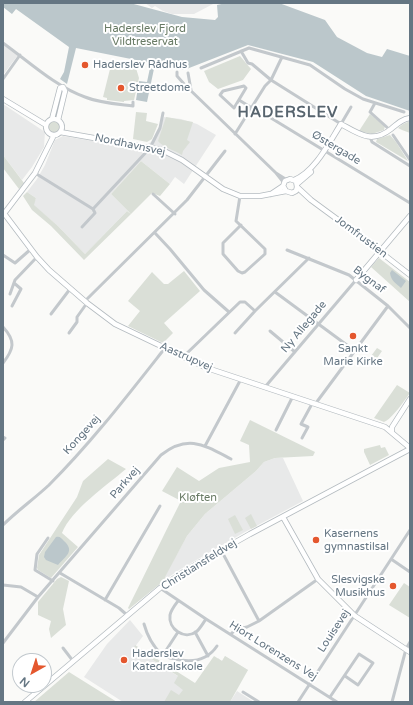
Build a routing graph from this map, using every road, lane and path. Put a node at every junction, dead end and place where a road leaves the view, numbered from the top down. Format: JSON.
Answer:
{"nodes":[{"id":1,"x":3,"y":43,"type":"edge"},
{"id":2,"x":243,"y":50,"type":"junction"},
{"id":3,"x":20,"y":55,"type":"junction"},
{"id":4,"x":282,"y":57,"type":"junction"},
{"id":5,"x":201,"y":68,"type":"dead end"},
{"id":6,"x":177,"y":72,"type":"dead end"},
{"id":7,"x":188,"y":73,"type":"dead end"},
{"id":8,"x":3,"y":79,"type":"edge"},
{"id":9,"x":271,"y":80,"type":"junction"},
{"id":10,"x":63,"y":87,"type":"junction"},
{"id":11,"x":191,"y":90,"type":"junction"},
{"id":12,"x":3,"y":99,"type":"edge"},
{"id":13,"x":239,"y":100,"type":"junction"},
{"id":14,"x":133,"y":102,"type":"dead end"},
{"id":15,"x":375,"y":103,"type":"junction"},
{"id":16,"x":351,"y":107,"type":"dead end"},
{"id":17,"x":252,"y":108,"type":"junction"},
{"id":18,"x":404,"y":112,"type":"dead end"},
{"id":19,"x":163,"y":113,"type":"dead end"},
{"id":20,"x":410,"y":118,"type":"edge"},
{"id":21,"x":58,"y":120,"type":"junction"},
{"id":22,"x":49,"y":122,"type":"junction"},
{"id":23,"x":341,"y":124,"type":"junction"},
{"id":24,"x":61,"y":129,"type":"junction"},
{"id":25,"x":390,"y":130,"type":"junction"},
{"id":26,"x":52,"y":134,"type":"junction"},
{"id":27,"x":235,"y":134,"type":"junction"},
{"id":28,"x":393,"y":135,"type":"dead end"},
{"id":29,"x":370,"y":137,"type":"junction"},
{"id":30,"x":150,"y":148,"type":"junction"},
{"id":31,"x":225,"y":151,"type":"dead end"},
{"id":32,"x":323,"y":152,"type":"junction"},
{"id":33,"x":410,"y":160,"type":"edge"},
{"id":34,"x":410,"y":166,"type":"edge"},
{"id":35,"x":35,"y":173,"type":"junction"},
{"id":36,"x":205,"y":177,"type":"junction"},
{"id":37,"x":285,"y":183,"type":"junction"},
{"id":38,"x":296,"y":186,"type":"junction"},
{"id":39,"x":286,"y":191,"type":"junction"},
{"id":40,"x":153,"y":194,"type":"dead end"},
{"id":41,"x":269,"y":195,"type":"junction"},
{"id":42,"x":240,"y":196,"type":"junction"},
{"id":43,"x":410,"y":203,"type":"edge"},
{"id":44,"x":93,"y":209,"type":"junction"},
{"id":45,"x":3,"y":213,"type":"edge"},
{"id":46,"x":174,"y":214,"type":"junction"},
{"id":47,"x":410,"y":216,"type":"edge"},
{"id":48,"x":241,"y":225,"type":"junction"},
{"id":49,"x":82,"y":227,"type":"dead end"},
{"id":50,"x":155,"y":233,"type":"junction"},
{"id":51,"x":31,"y":249,"type":"junction"},
{"id":52,"x":287,"y":250,"type":"dead end"},
{"id":53,"x":380,"y":251,"type":"junction"},
{"id":54,"x":3,"y":255,"type":"edge"},
{"id":55,"x":37,"y":257,"type":"junction"},
{"id":56,"x":309,"y":258,"type":"junction"},
{"id":57,"x":410,"y":275,"type":"edge"},
{"id":58,"x":356,"y":280,"type":"junction"},
{"id":59,"x":14,"y":283,"type":"junction"},
{"id":60,"x":70,"y":289,"type":"junction"},
{"id":61,"x":275,"y":292,"type":"junction"},
{"id":62,"x":10,"y":294,"type":"dead end"},
{"id":63,"x":86,"y":302,"type":"junction"},
{"id":64,"x":12,"y":306,"type":"dead end"},
{"id":65,"x":388,"y":306,"type":"junction"},
{"id":66,"x":255,"y":311,"type":"junction"},
{"id":67,"x":229,"y":312,"type":"junction"},
{"id":68,"x":51,"y":314,"type":"dead end"},
{"id":69,"x":319,"y":324,"type":"junction"},
{"id":70,"x":3,"y":327,"type":"edge"},
{"id":71,"x":410,"y":328,"type":"edge"},
{"id":72,"x":270,"y":332,"type":"dead end"},
{"id":73,"x":69,"y":333,"type":"dead end"},
{"id":74,"x":235,"y":333,"type":"dead end"},
{"id":75,"x":165,"y":348,"type":"junction"},
{"id":76,"x":355,"y":351,"type":"junction"},
{"id":77,"x":295,"y":352,"type":"junction"},
{"id":78,"x":184,"y":357,"type":"junction"},
{"id":79,"x":3,"y":363,"type":"edge"},
{"id":80,"x":241,"y":379,"type":"junction"},
{"id":81,"x":266,"y":387,"type":"junction"},
{"id":82,"x":293,"y":396,"type":"junction"},
{"id":83,"x":410,"y":399,"type":"edge"},
{"id":84,"x":314,"y":403,"type":"junction"},
{"id":85,"x":276,"y":430,"type":"dead end"},
{"id":86,"x":392,"y":432,"type":"junction"},
{"id":87,"x":3,"y":437,"type":"edge"},
{"id":88,"x":302,"y":438,"type":"dead end"},
{"id":89,"x":3,"y":440,"type":"edge"},
{"id":90,"x":205,"y":446,"type":"junction"},
{"id":91,"x":410,"y":449,"type":"edge"},
{"id":92,"x":230,"y":459,"type":"dead end"},
{"id":93,"x":160,"y":506,"type":"dead end"},
{"id":94,"x":283,"y":517,"type":"junction"},
{"id":95,"x":3,"y":525,"type":"edge"},
{"id":96,"x":410,"y":530,"type":"edge"},
{"id":97,"x":48,"y":538,"type":"dead end"},
{"id":98,"x":221,"y":550,"type":"junction"},
{"id":99,"x":391,"y":559,"type":"junction"},
{"id":100,"x":410,"y":572,"type":"edge"},
{"id":101,"x":60,"y":573,"type":"junction"},
{"id":102,"x":318,"y":579,"type":"junction"},
{"id":103,"x":53,"y":581,"type":"junction"},
{"id":104,"x":3,"y":585,"type":"edge"},
{"id":105,"x":160,"y":588,"type":"junction"},
{"id":106,"x":38,"y":597,"type":"junction"},
{"id":107,"x":105,"y":600,"type":"junction"},
{"id":108,"x":178,"y":601,"type":"junction"},
{"id":109,"x":127,"y":615,"type":"junction"},
{"id":110,"x":355,"y":616,"type":"junction"},
{"id":111,"x":206,"y":619,"type":"junction"},
{"id":112,"x":259,"y":621,"type":"junction"},
{"id":113,"x":144,"y":624,"type":"dead end"},
{"id":114,"x":178,"y":632,"type":"junction"},
{"id":115,"x":195,"y":632,"type":"junction"},
{"id":116,"x":230,"y":634,"type":"junction"},
{"id":117,"x":410,"y":642,"type":"edge"},
{"id":118,"x":3,"y":643,"type":"edge"},
{"id":119,"x":217,"y":646,"type":"dead end"},
{"id":120,"x":63,"y":648,"type":"dead end"},
{"id":121,"x":408,"y":650,"type":"edge"},
{"id":122,"x":163,"y":655,"type":"junction"},
{"id":123,"x":208,"y":656,"type":"junction"},
{"id":124,"x":73,"y":661,"type":"junction"},
{"id":125,"x":345,"y":676,"type":"junction"},
{"id":126,"x":310,"y":685,"type":"junction"},
{"id":127,"x":243,"y":692,"type":"dead end"},
{"id":128,"x":330,"y":698,"type":"junction"},
{"id":129,"x":25,"y":702,"type":"edge"},
{"id":130,"x":259,"y":702,"type":"edge"},
{"id":131,"x":298,"y":702,"type":"edge"},
{"id":132,"x":337,"y":702,"type":"edge"},
{"id":133,"x":392,"y":702,"type":"edge"}],
"edges":[{"from":1,"to":3,"type":"street"},
{"from":2,"to":4,"type":"street"},
{"from":2,"to":5,"type":"street"},
{"from":2,"to":9,"type":"street"},
{"from":3,"to":8,"type":"street"},
{"from":3,"to":10,"type":"street"},
{"from":4,"to":9,"type":"street"},
{"from":4,"to":15,"type":"street"},
{"from":6,"to":11,"type":"street"},
{"from":7,"to":11,"type":"street"},
{"from":9,"to":17,"type":"street"},
{"from":9,"to":23,"type":"street"},
{"from":10,"to":14,"type":"street"},
{"from":10,"to":21,"type":"street"},
{"from":10,"to":22,"type":"street"},
{"from":11,"to":27,"type":"street"},
{"from":12,"to":22,"type":"street"},
{"from":13,"to":13,"type":"street"},
{"from":13,"to":17,"type":"street","name":"Østergade"},
{"from":15,"to":18,"type":"street"},
{"from":15,"to":25,"type":"street"},
{"from":16,"to":23,"type":"street"},
{"from":17,"to":27,"type":"street"},
{"from":17,"to":32,"type":"street","name":"Østergade"},
{"from":19,"to":30,"type":"street"},
{"from":20,"to":25,"type":"street"},
{"from":21,"to":22,"type":"street"},
{"from":21,"to":24,"type":"street"},
{"from":22,"to":26,"type":"street"},
{"from":23,"to":29,"type":"street"},
{"from":23,"to":32,"type":"street"},
{"from":24,"to":26,"type":"street"},
{"from":24,"to":30,"type":"street","name":"Nordhavnsvej"},
{"from":25,"to":29,"type":"street"},
{"from":26,"to":35,"type":"street"},
{"from":27,"to":37,"type":"street"},
{"from":28,"to":33,"type":"street"},
{"from":29,"to":34,"type":"street"},
{"from":30,"to":36,"type":"street","name":"Nordhavnsvej"},
{"from":30,"to":44,"type":"street"},
{"from":31,"to":36,"type":"street"},
{"from":32,"to":38,"type":"street"},
{"from":32,"to":43,"type":"street","name":"Østergade"},
{"from":35,"to":44,"type":"street"},
{"from":35,"to":45,"type":"street"},
{"from":36,"to":42,"type":"street","name":"Nordhavnsvej"},
{"from":36,"to":46,"type":"street"},
{"from":37,"to":38,"type":"street"},
{"from":37,"to":39,"type":"street"},
{"from":37,"to":41,"type":"street","name":"Nordhavnsvej"},
{"from":38,"to":39,"type":"street"},
{"from":38,"to":53,"type":"street","name":"Jomfrustien"},
{"from":39,"to":41,"type":"street","name":"Nordhavnsvej"},
{"from":40,"to":46,"type":"street"},
{"from":41,"to":42,"type":"street","name":"Nordhavnsvej"},
{"from":42,"to":48,"type":"street"},
{"from":44,"to":49,"type":"street"},
{"from":45,"to":51,"type":"street","name":"Aastrupvej"},
{"from":46,"to":50,"type":"street"},
{"from":47,"to":53,"type":"street"},
{"from":48,"to":48,"type":"street"},
{"from":50,"to":63,"type":"street"},
{"from":50,"to":67,"type":"street"},
{"from":51,"to":54,"type":"street"},
{"from":51,"to":55,"type":"street","name":"Aastrupvej"},
{"from":52,"to":56,"type":"street","name":"Bygnaf"},
{"from":53,"to":57,"type":"street","name":"Jomfrustien"},
{"from":53,"to":58,"type":"street"},
{"from":55,"to":59,"type":"street"},
{"from":55,"to":60,"type":"street","name":"Aastrupvej"},
{"from":56,"to":58,"type":"street","name":"Bygnaf"},
{"from":56,"to":61,"type":"street"},
{"from":58,"to":65,"type":"street","name":"Bygnaf"},
{"from":58,"to":69,"type":"street","name":"Ny Allegade"},
{"from":59,"to":62,"type":"street"},
{"from":59,"to":64,"type":"street"},
{"from":60,"to":63,"type":"street","name":"Aastrupvej"},
{"from":60,"to":68,"type":"street"},
{"from":61,"to":66,"type":"street"},
{"from":61,"to":69,"type":"street"},
{"from":63,"to":73,"type":"street"},
{"from":63,"to":75,"type":"street","name":"Aastrupvej"},
{"from":65,"to":71,"type":"street","name":"Bygnaf"},
{"from":65,"to":76,"type":"street"},
{"from":66,"to":67,"type":"street"},
{"from":66,"to":74,"type":"street"},
{"from":67,"to":78,"type":"street"},
{"from":69,"to":76,"type":"street"},
{"from":69,"to":77,"type":"street","name":"Ny Allegade"},
{"from":70,"to":79,"type":"street"},
{"from":72,"to":77,"type":"street"},
{"from":75,"to":78,"type":"street","name":"Aastrupvej"},
{"from":75,"to":95,"type":"street","name":"Kongevej"},
{"from":76,"to":84,"type":"street"},
{"from":77,"to":81,"type":"street","name":"Ny Allegade"},
{"from":78,"to":80,"type":"street","name":"Aastrupvej"},
{"from":80,"to":81,"type":"street","name":"Aastrupvej"},
{"from":80,"to":90,"type":"street"},
{"from":81,"to":82,"type":"street","name":"Aastrupvej"},
{"from":82,"to":84,"type":"street","name":"Aastrupvej"},
{"from":82,"to":85,"type":"street"},
{"from":83,"to":86,"type":"street"},
{"from":84,"to":86,"type":"street","name":"Aastrupvej"},
{"from":84,"to":88,"type":"street"},
{"from":86,"to":91,"type":"street","name":"Aastrupvej"},
{"from":87,"to":89,"type":"street"},
{"from":90,"to":92,"type":"street","name":"Parkvej"},
{"from":90,"to":101,"type":"street","name":"Parkvej"},
{"from":91,"to":94,"type":"street","name":"Christiansfeldvej"},
{"from":93,"to":107,"type":"street"},
{"from":94,"to":98,"type":"street","name":"Christiansfeldvej"},
{"from":94,"to":102,"type":"street"},
{"from":96,"to":99,"type":"street","name":"Louisevej"},
{"from":97,"to":103,"type":"street"},
{"from":98,"to":105,"type":"street","name":"Christiansfeldvej"},
{"from":98,"to":112,"type":"street"},
{"from":99,"to":100,"type":"street"},
{"from":99,"to":110,"type":"street","name":"Louisevej"},
{"from":101,"to":103,"type":"street","name":"Parkvej"},
{"from":101,"to":107,"type":"street"},
{"from":102,"to":110,"type":"street"},
{"from":102,"to":112,"type":"street"},
{"from":103,"to":106,"type":"street","name":"Parkvej"},
{"from":104,"to":106,"type":"street"},
{"from":105,"to":108,"type":"street","name":"Hiort Lorenzens Vej"},
{"from":105,"to":109,"type":"street","name":"Christiansfeldvej"},
{"from":106,"to":118,"type":"street","name":"Parkvej"},
{"from":107,"to":109,"type":"street"},
{"from":108,"to":111,"type":"street","name":"Hiort Lorenzens Vej"},
{"from":108,"to":114,"type":"street"},
{"from":109,"to":124,"type":"street","name":"Christiansfeldvej"},
{"from":110,"to":121,"type":"street"},
{"from":110,"to":126,"type":"street","name":"Louisevej"},
{"from":111,"to":115,"type":"street"},
{"from":111,"to":116,"type":"street","name":"Hiort Lorenzens Vej"},
{"from":112,"to":116,"type":"street"},
{"from":113,"to":122,"type":"street"},
{"from":114,"to":115,"type":"street"},
{"from":114,"to":122,"type":"street"},
{"from":115,"to":123,"type":"street"},
{"from":116,"to":126,"type":"street","name":"Hiort Lorenzens Vej"},
{"from":117,"to":121,"type":"street"},
{"from":119,"to":123,"type":"street"},
{"from":120,"to":124,"type":"street"},
{"from":121,"to":133,"type":"street"},
{"from":122,"to":123,"type":"street"},
{"from":124,"to":129,"type":"street","name":"Christiansfeldvej"},
{"from":125,"to":125,"type":"street"},
{"from":125,"to":128,"type":"street"},
{"from":126,"to":128,"type":"street","name":"Hiort Lorenzens Vej"},
{"from":126,"to":131,"type":"street","name":"Louisevej"},
{"from":127,"to":130,"type":"street"},
{"from":128,"to":132,"type":"street","name":"Hiort Lorenzens Vej"}]}
